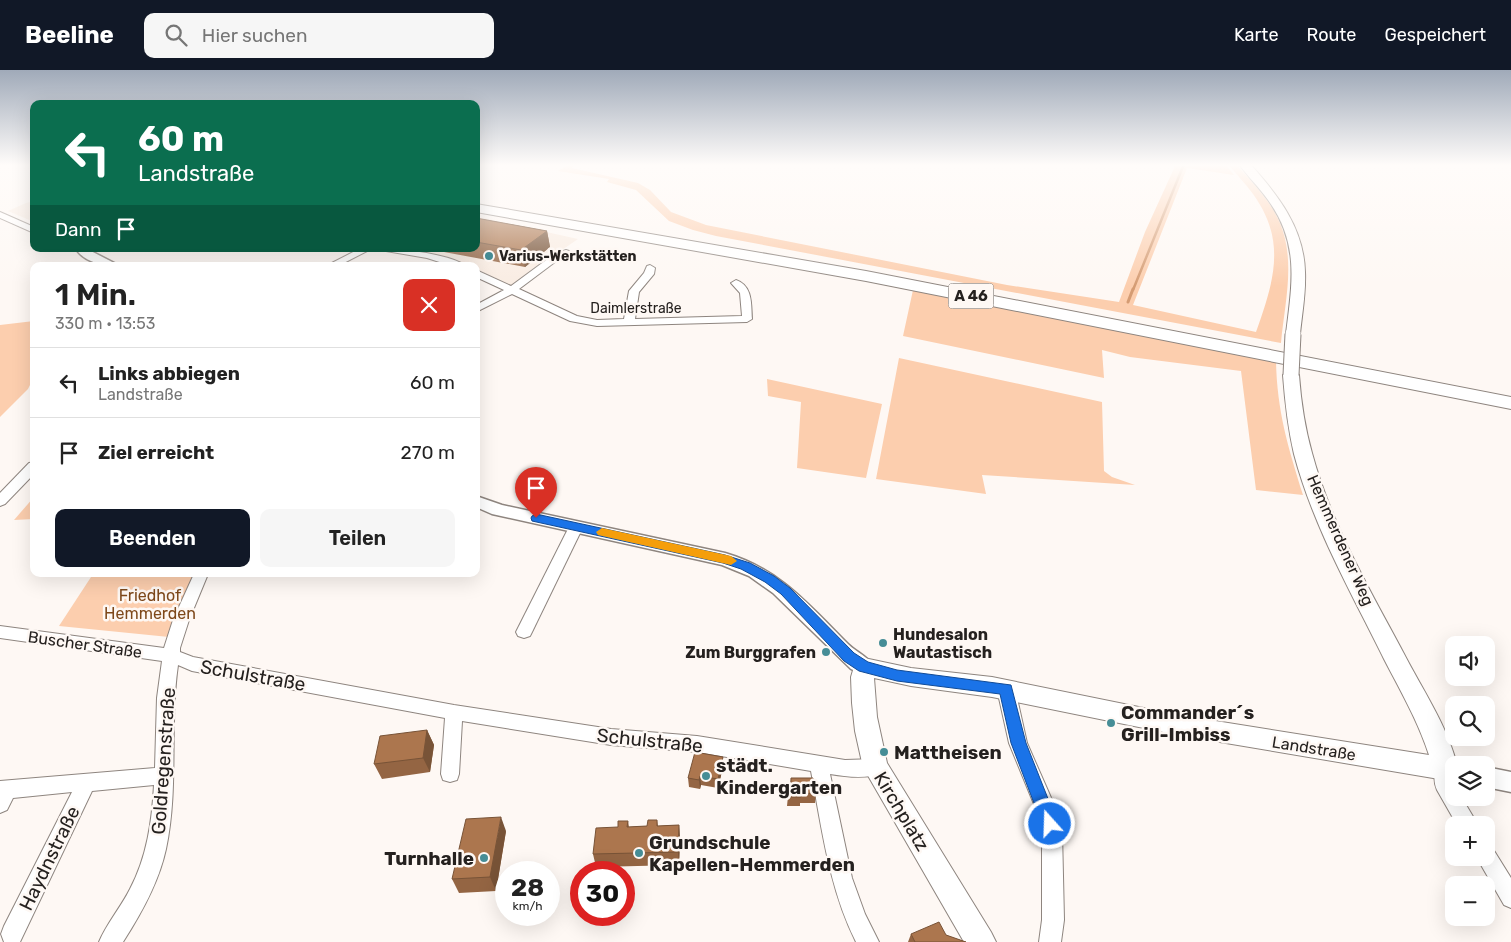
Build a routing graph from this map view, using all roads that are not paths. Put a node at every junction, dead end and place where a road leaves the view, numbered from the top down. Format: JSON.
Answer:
{"nodes":[{"id":1,"x":492,"y":205,"type":"edge"},
{"id":2,"x":1278,"y":205,"type":"edge"},
{"id":3,"x":480,"y":209,"type":"edge"},
{"id":4,"x":0,"y":215,"type":"edge"},
{"id":5,"x":30,"y":228,"type":"edge"},
{"id":6,"x":84,"y":252,"type":"edge"},
{"id":7,"x":360,"y":252,"type":"edge"},
{"id":8,"x":406,"y":252,"type":"edge"},
{"id":9,"x":566,"y":253,"type":"dead end"},
{"id":10,"x":105,"y":262,"type":"edge"},
{"id":11,"x":339,"y":262,"type":"edge"},
{"id":12,"x":448,"y":262,"type":"edge"},
{"id":13,"x":650,"y":268,"type":"dead end"},
{"id":14,"x":480,"y":275,"type":"edge"},
{"id":15,"x":736,"y":283,"type":"dead end"},
{"id":16,"x":512,"y":290,"type":"junction"},
{"id":17,"x":480,"y":307,"type":"edge"},
{"id":18,"x":629,"y":323,"type":"junction"},
{"id":19,"x":1511,"y":394,"type":"edge"},
{"id":20,"x":1511,"y":403,"type":"edge"},
{"id":21,"x":30,"y":470,"type":"edge"},
{"id":22,"x":0,"y":502,"type":"edge"},
{"id":23,"x":480,"y":503,"type":"edge"},
{"id":24,"x":576,"y":527,"type":"junction"},
{"id":25,"x":200,"y":577,"type":"edge"},
{"id":26,"x":0,"y":632,"type":"edge"},
{"id":27,"x":524,"y":632,"type":"dead end"},
{"id":28,"x":171,"y":656,"type":"junction"},
{"id":29,"x":864,"y":667,"type":"junction"},
{"id":30,"x":1006,"y":689,"type":"junction"},
{"id":31,"x":454,"y":712,"type":"junction"},
{"id":32,"x":1445,"y":762,"type":"edge"},
{"id":33,"x":819,"y":764,"type":"junction"},
{"id":34,"x":876,"y":767,"type":"junction"},
{"id":35,"x":1445,"y":769,"type":"edge"},
{"id":36,"x":450,"y":774,"type":"dead end"},
{"id":37,"x":163,"y":776,"type":"junction"},
{"id":38,"x":1495,"y":779,"type":"edge"},
{"id":39,"x":1511,"y":782,"type":"edge"},
{"id":40,"x":86,"y":783,"type":"junction"},
{"id":41,"x":3,"y":794,"type":"edge"},
{"id":42,"x":1492,"y":866,"type":"edge"},
{"id":43,"x":1511,"y":898,"type":"edge"},
{"id":44,"x":12,"y":934,"type":"dead end"},
{"id":45,"x":110,"y":942,"type":"edge"},
{"id":46,"x":868,"y":942,"type":"edge"},
{"id":47,"x":981,"y":942,"type":"edge"},
{"id":48,"x":1050,"y":942,"type":"edge"}],
"edges":[{"from":1,"to":19,"type":"highway","number":"A 46"},
{"from":2,"to":32,"type":"main road","name":"Hemmerdener Weg","bridge":true},
{"from":3,"to":20,"type":"highway","number":"A 46"},
{"from":4,"to":5,"type":"street"},
{"from":6,"to":10,"type":"street"},
{"from":7,"to":11,"type":"street"},
{"from":8,"to":12,"type":"street"},
{"from":9,"to":16,"type":"street"},
{"from":13,"to":18,"type":"street"},
{"from":14,"to":16,"type":"street","name":"Daimlerstraße"},
{"from":15,"to":18,"type":"street","name":"Daimlerstraße"},
{"from":16,"to":17,"type":"street"},
{"from":16,"to":18,"type":"street","name":"Daimlerstraße"},
{"from":21,"to":22,"type":"street"},
{"from":23,"to":24,"type":"street","name":"Landstraße"},
{"from":24,"to":27,"type":"street"},
{"from":24,"to":29,"type":"street","name":"Landstraße"},
{"from":25,"to":28,"type":"street","name":"Goldregenstraße"},
{"from":26,"to":28,"type":"street","name":"Buscher Straße"},
{"from":28,"to":31,"type":"street","name":"Schulstraße"},
{"from":28,"to":37,"type":"street","name":"Goldregenstraße"},
{"from":29,"to":30,"type":"main road","name":"Landstraße"},
{"from":29,"to":34,"type":"main road","name":"Kirchplatz"},
{"from":30,"to":35,"type":"main road","name":"Landstraße"},
{"from":30,"to":48,"type":"street"},
{"from":31,"to":33,"type":"street","name":"Schulstraße"},
{"from":31,"to":36,"type":"street"},
{"from":33,"to":34,"type":"street","name":"Schulstraße"},
{"from":33,"to":46,"type":"street"},
{"from":34,"to":47,"type":"main road","name":"Kirchplatz"},
{"from":37,"to":40,"type":"street"},
{"from":37,"to":45,"type":"street","name":"Goldregenstraße"},
{"from":38,"to":39,"type":"street"},
{"from":40,"to":41,"type":"street"},
{"from":40,"to":44,"type":"street","name":"Haydnstraße"},
{"from":42,"to":43,"type":"street"}]}
